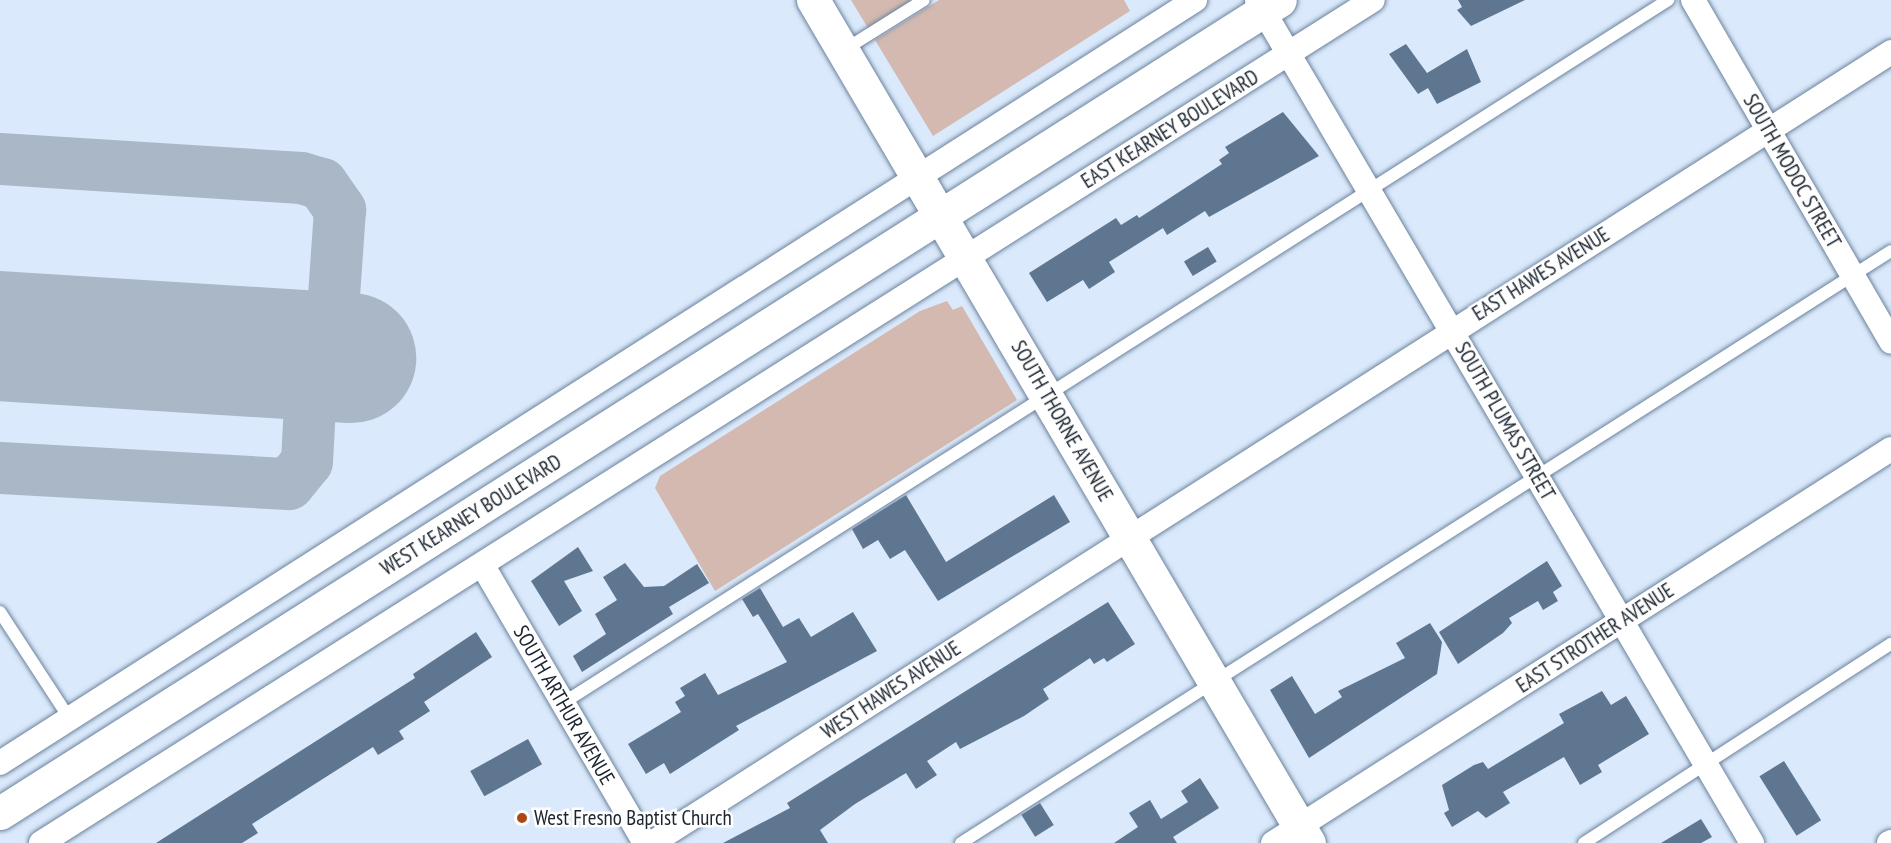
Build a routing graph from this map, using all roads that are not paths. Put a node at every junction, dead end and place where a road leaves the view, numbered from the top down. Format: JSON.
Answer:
{"nodes":[{"id":1,"x":813,"y":0,"type":"edge"},
{"id":2,"x":924,"y":0,"type":"edge"},
{"id":3,"x":1196,"y":0,"type":"edge"},
{"id":4,"x":1373,"y":0,"type":"edge"},
{"id":5,"x":1668,"y":0,"type":"edge"},
{"id":6,"x":1693,"y":0,"type":"edge"},
{"id":7,"x":1266,"y":4,"type":"edge"},
{"id":8,"x":843,"y":51,"type":"junction"},
{"id":9,"x":1891,"y":52,"type":"edge"},
{"id":10,"x":1288,"y":54,"type":"junction"},
{"id":11,"x":1768,"y":130,"type":"junction"},
{"id":12,"x":919,"y":176,"type":"junction"},
{"id":13,"x":1367,"y":188,"type":"junction"},
{"id":14,"x":942,"y":216,"type":"junction"},
{"id":15,"x":1891,"y":251,"type":"edge"},
{"id":16,"x":967,"y":258,"type":"junction"},
{"id":17,"x":1852,"y":276,"type":"junction"},
{"id":18,"x":1451,"y":331,"type":"junction"},
{"id":19,"x":1891,"y":342,"type":"edge"},
{"id":20,"x":1047,"y":395,"type":"junction"},
{"id":21,"x":1891,"y":449,"type":"edge"},
{"id":22,"x":1537,"y":477,"type":"junction"},
{"id":23,"x":1130,"y":536,"type":"junction"},
{"id":24,"x":483,"y":566,"type":"junction"},
{"id":25,"x":0,"y":612,"type":"edge"},
{"id":26,"x":1622,"y":621,"type":"junction"},
{"id":27,"x":1891,"y":644,"type":"edge"},
{"id":28,"x":1215,"y":682,"type":"junction"},
{"id":29,"x":563,"y":703,"type":"junction"},
{"id":30,"x":69,"y":718,"type":"junction"},
{"id":31,"x":0,"y":763,"type":"edge"},
{"id":32,"x":1705,"y":763,"type":"junction"},
{"id":33,"x":0,"y":813,"type":"edge"},
{"id":34,"x":1294,"y":838,"type":"edge"},
{"id":35,"x":41,"y":843,"type":"edge"},
{"id":36,"x":645,"y":843,"type":"edge"},
{"id":37,"x":652,"y":843,"type":"edge"},
{"id":38,"x":961,"y":843,"type":"edge"},
{"id":39,"x":1584,"y":843,"type":"edge"},
{"id":40,"x":1752,"y":843,"type":"edge"}],
"edges":[{"from":1,"to":8,"type":"main road","name":"SOUTH THORNE AVENUE"},
{"from":2,"to":8,"type":"lane"},
{"from":3,"to":12,"type":"street"},
{"from":4,"to":10,"type":"street","name":"EAST KEARNEY BOULEVARD"},
{"from":5,"to":13,"type":"lane"},
{"from":6,"to":11,"type":"street","name":"SOUTH MODOC STREET"},
{"from":7,"to":10,"type":"street","name":"SOUTH PLUMAS STREET"},
{"from":7,"to":14,"type":"main road"},
{"from":8,"to":12,"type":"main road","name":"SOUTH THORNE AVENUE"},
{"from":9,"to":11,"type":"street","name":"EAST HAWES AVENUE"},
{"from":10,"to":13,"type":"street","name":"SOUTH PLUMAS STREET"},
{"from":10,"to":16,"type":"street","name":"EAST KEARNEY BOULEVARD"},
{"from":11,"to":17,"type":"street","name":"SOUTH MODOC STREET"},
{"from":11,"to":18,"type":"street","name":"EAST HAWES AVENUE"},
{"from":12,"to":14,"type":"main road","name":"SOUTH THORNE AVENUE"},
{"from":12,"to":30,"type":"street","name":"WEST KEARNEY BOULEVARD"},
{"from":13,"to":18,"type":"street","name":"SOUTH PLUMAS STREET"},
{"from":13,"to":20,"type":"lane"},
{"from":14,"to":16,"type":"main road","name":"SOUTH THORNE AVENUE"},
{"from":14,"to":33,"type":"main road","name":"WEST KEARNEY BOULEVARD"},
{"from":15,"to":17,"type":"lane"},
{"from":16,"to":20,"type":"main road","name":"SOUTH THORNE AVENUE"},
{"from":16,"to":24,"type":"street"},
{"from":17,"to":19,"type":"street","name":"SOUTH MODOC STREET"},
{"from":17,"to":22,"type":"lane"},
{"from":18,"to":22,"type":"street","name":"SOUTH PLUMAS STREET"},
{"from":18,"to":23,"type":"street","name":"EAST HAWES AVENUE"},
{"from":20,"to":23,"type":"main road","name":"SOUTH THORNE AVENUE"},
{"from":20,"to":29,"type":"lane"},
{"from":21,"to":26,"type":"street","name":"EAST STROTHER AVENUE"},
{"from":22,"to":26,"type":"street","name":"SOUTH PLUMAS STREET"},
{"from":22,"to":28,"type":"lane"},
{"from":23,"to":28,"type":"main road","name":"SOUTH THORNE AVENUE"},
{"from":23,"to":37,"type":"street","name":"WEST HAWES AVENUE"},
{"from":24,"to":29,"type":"street","name":"SOUTH ARTHUR AVENUE"},
{"from":24,"to":35,"type":"street"},
{"from":25,"to":30,"type":"lane"},
{"from":26,"to":32,"type":"street","name":"SOUTH PLUMAS STREET"},
{"from":26,"to":34,"type":"street","name":"EAST STROTHER AVENUE"},
{"from":27,"to":32,"type":"lane"},
{"from":28,"to":34,"type":"main road","name":"SOUTH THORNE AVENUE"},
{"from":28,"to":38,"type":"lane"},
{"from":29,"to":36,"type":"street","name":"SOUTH ARTHUR AVENUE"},
{"from":30,"to":31,"type":"street","name":"WEST KEARNEY BOULEVARD"},
{"from":32,"to":39,"type":"lane"},
{"from":32,"to":40,"type":"street","name":"SOUTH PLUMAS STREET"}]}
